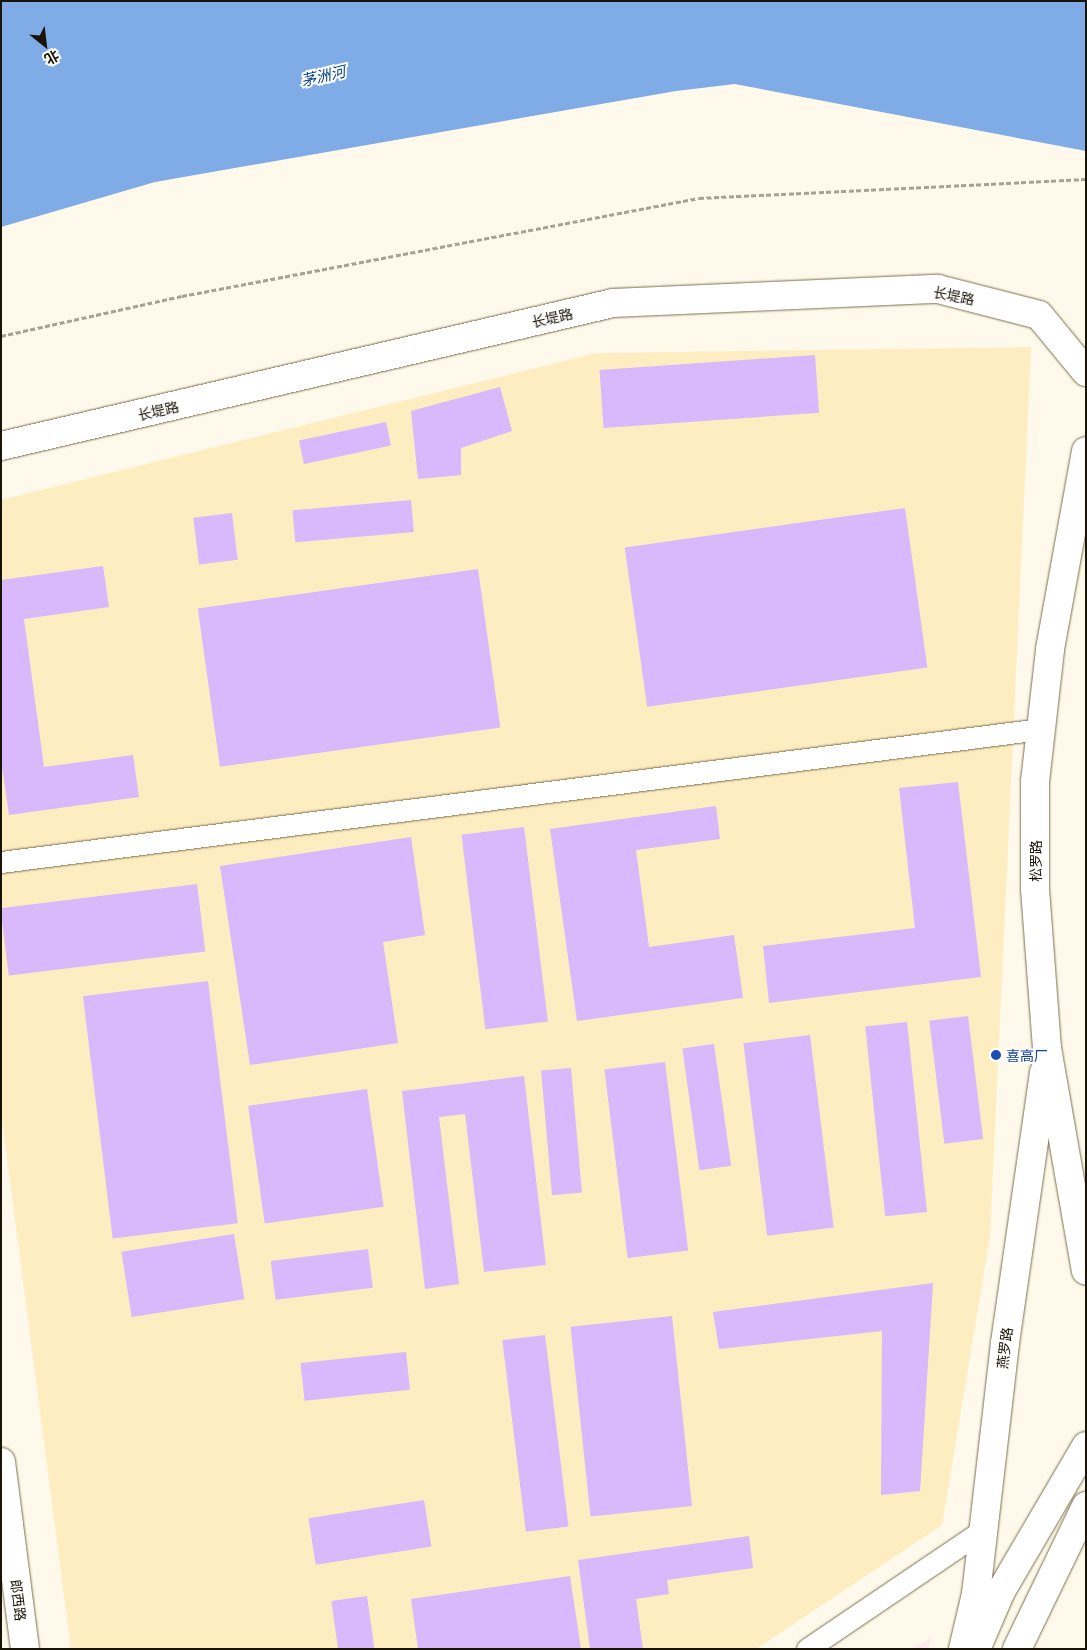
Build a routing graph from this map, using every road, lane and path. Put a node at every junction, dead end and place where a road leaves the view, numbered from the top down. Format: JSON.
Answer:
{"nodes":[{"id":1,"x":1086,"y":179,"type":"edge"},
{"id":2,"x":1,"y":336,"type":"edge"},
{"id":3,"x":1086,"y":372,"type":"edge"},
{"id":4,"x":1,"y":446,"type":"edge"},
{"id":5,"x":1086,"y":451,"type":"edge"},
{"id":6,"x":1041,"y":729,"type":"junction"},
{"id":7,"x":1,"y":862,"type":"edge"},
{"id":8,"x":1047,"y":1048,"type":"junction"},
{"id":9,"x":1086,"y":1271,"type":"edge"},
{"id":10,"x":1086,"y":1446,"type":"edge"},
{"id":11,"x":1,"y":1462,"type":"edge"},
{"id":12,"x":1086,"y":1506,"type":"edge"},
{"id":13,"x":983,"y":1530,"type":"junction"},
{"id":14,"x":25,"y":1649,"type":"edge"},
{"id":15,"x":807,"y":1649,"type":"edge"},
{"id":16,"x":963,"y":1649,"type":"edge"},
{"id":17,"x":976,"y":1649,"type":"edge"},
{"id":18,"x":1018,"y":1649,"type":"edge"}],
"edges":[{"from":1,"to":2,"type":"path"},
{"from":3,"to":4,"type":"main road","name":"长堤路"},
{"from":5,"to":6,"type":"main road","name":"松罗路"},
{"from":6,"to":7,"type":"street"},
{"from":6,"to":8,"type":"main road","name":"松罗路"},
{"from":8,"to":9,"type":"main road","name":"松罗路"},
{"from":8,"to":13,"type":"main road","name":"燕罗路"},
{"from":10,"to":17,"type":"main road"},
{"from":11,"to":14,"type":"main road","name":"郎西路"},
{"from":12,"to":18,"type":"main road"},
{"from":13,"to":15,"type":"street"},
{"from":13,"to":16,"type":"main road","name":"燕罗路"}]}
